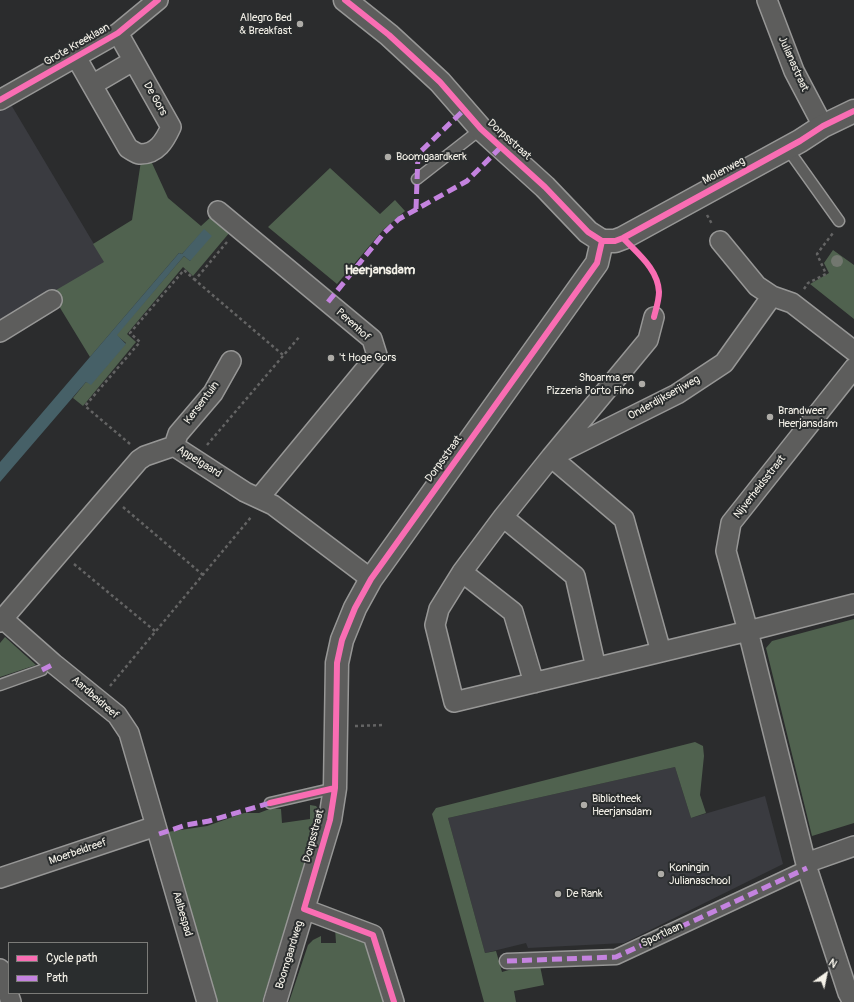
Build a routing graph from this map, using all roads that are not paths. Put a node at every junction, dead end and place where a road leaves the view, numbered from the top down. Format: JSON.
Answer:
{"nodes":[{"id":1,"x":158,"y":0,"type":"edge"},
{"id":2,"x":344,"y":0,"type":"edge"},
{"id":3,"x":767,"y":0,"type":"edge"},
{"id":4,"x":118,"y":33,"type":"junction"},
{"id":5,"x":76,"y":58,"type":"junction"},
{"id":6,"x":133,"y":61,"type":"junction"},
{"id":7,"x":92,"y":85,"type":"junction"},
{"id":8,"x":0,"y":100,"type":"edge"},
{"id":9,"x":854,"y":111,"type":"edge"},
{"id":10,"x":823,"y":126,"type":"junction"},
{"id":11,"x":481,"y":129,"type":"junction"},
{"id":12,"x":787,"y":148,"type":"junction"},
{"id":13,"x":417,"y":179,"type":"dead end"},
{"id":14,"x":218,"y":211,"type":"dead end"},
{"id":15,"x":837,"y":225,"type":"road end"},
{"id":16,"x":602,"y":241,"type":"junction"},
{"id":17,"x":720,"y":241,"type":"road end"},
{"id":18,"x":772,"y":296,"type":"junction"},
{"id":19,"x":52,"y":300,"type":"dead end"},
{"id":20,"x":654,"y":317,"type":"dead end"},
{"id":21,"x":0,"y":332,"type":"edge"},
{"id":22,"x":854,"y":351,"type":"edge"},
{"id":23,"x":231,"y":360,"type":"dead end"},
{"id":24,"x":854,"y":368,"type":"edge"},
{"id":25,"x":174,"y":446,"type":"junction"},
{"id":26,"x":550,"y":457,"type":"junction"},
{"id":27,"x":262,"y":500,"type":"junction"},
{"id":28,"x":503,"y":517,"type":"junction"},
{"id":29,"x":462,"y":572,"type":"junction"},
{"id":30,"x":371,"y":579,"type":"junction"},
{"id":31,"x":854,"y":604,"type":"edge"},
{"id":32,"x":1,"y":620,"type":"edge"},
{"id":33,"x":748,"y":631,"type":"junction"},
{"id":34,"x":661,"y":652,"type":"junction"},
{"id":35,"x":596,"y":668,"type":"junction"},
{"id":36,"x":42,"y":670,"type":"dead end"},
{"id":37,"x":534,"y":683,"type":"junction"},
{"id":38,"x":0,"y":685,"type":"edge"},
{"id":39,"x":335,"y":788,"type":"junction"},
{"id":40,"x":270,"y":803,"type":"dead end"},
{"id":41,"x":156,"y":826,"type":"junction"},
{"id":42,"x":854,"y":846,"type":"edge"},
{"id":43,"x":806,"y":865,"type":"junction"},
{"id":44,"x":0,"y":878,"type":"edge"},
{"id":45,"x":304,"y":909,"type":"junction"},
{"id":46,"x":507,"y":961,"type":"dead end"},
{"id":47,"x":0,"y":969,"type":"edge"},
{"id":48,"x":8,"y":993,"type":"edge"},
{"id":49,"x":852,"y":995,"type":"edge"},
{"id":50,"x":207,"y":1002,"type":"edge"},
{"id":51,"x":275,"y":1002,"type":"edge"},
{"id":52,"x":394,"y":1002,"type":"edge"}],
"edges":[{"from":1,"to":4,"type":"street","name":"Grote Kreeklaan"},
{"from":2,"to":11,"type":"main road","name":"Dorpsstraat"},
{"from":3,"to":10,"type":"street","name":"Julianastraat"},
{"from":4,"to":5,"type":"street","name":"Grote Kreeklaan"},
{"from":4,"to":6,"type":"street","name":"De Gors"},
{"from":5,"to":7,"type":"street","name":"De Gors"},
{"from":5,"to":8,"type":"street","name":"Grote Kreeklaan"},
{"from":6,"to":7,"type":"street"},
{"from":6,"to":7,"type":"street","name":"De Gors"},
{"from":9,"to":10,"type":"main road","name":"Molenweg"},
{"from":10,"to":12,"type":"main road","name":"Molenweg"},
{"from":11,"to":13,"type":"lane"},
{"from":11,"to":16,"type":"main road","name":"Dorpsstraat"},
{"from":12,"to":15,"type":"lane"},
{"from":12,"to":16,"type":"main road","name":"Molenweg"},
{"from":14,"to":27,"type":"street","name":"Perenhof"},
{"from":16,"to":30,"type":"main road","name":"Dorpsstraat"},
{"from":17,"to":18,"type":"street"},
{"from":18,"to":22,"type":"street"},
{"from":18,"to":26,"type":"street","name":"Onderdijkserijweg"},
{"from":19,"to":21,"type":"street"},
{"from":20,"to":26,"type":"street","name":"Onderdijkserijweg"},
{"from":23,"to":25,"type":"street","name":"Kersentuin"},
{"from":24,"to":33,"type":"street","name":"Nijverheidsstraat"},
{"from":25,"to":27,"type":"street","name":"Appelgaard"},
{"from":25,"to":32,"type":"street","name":"Appelgaard"},
{"from":26,"to":28,"type":"street","name":"Onderdijkserijweg"},
{"from":26,"to":34,"type":"street"},
{"from":27,"to":30,"type":"street","name":"Appelgaard"},
{"from":28,"to":29,"type":"street","name":"Onderdijkserijweg"},
{"from":28,"to":35,"type":"street"},
{"from":29,"to":37,"type":"street"},
{"from":29,"to":37,"type":"street","name":"Onderdijkserijweg"},
{"from":30,"to":39,"type":"main road","name":"Dorpsstraat"},
{"from":31,"to":33,"type":"street"},
{"from":32,"to":41,"type":"street","name":"Aardbeidreef"},
{"from":33,"to":34,"type":"street"},
{"from":33,"to":43,"type":"street"},
{"from":34,"to":35,"type":"street"},
{"from":35,"to":37,"type":"street"},
{"from":36,"to":38,"type":"lane"},
{"from":39,"to":40,"type":"lane"},
{"from":39,"to":45,"type":"main road","name":"Dorpsstraat"},
{"from":41,"to":44,"type":"street","name":"Moerbeidreef"},
{"from":41,"to":50,"type":"street","name":"Aalbespad"},
{"from":42,"to":43,"type":"street"},
{"from":43,"to":46,"type":"street","name":"Sportlaan"},
{"from":43,"to":49,"type":"street"},
{"from":45,"to":51,"type":"main road","name":"Boomgaardweg"},
{"from":45,"to":52,"type":"street"},
{"from":47,"to":48,"type":"street"}]}
